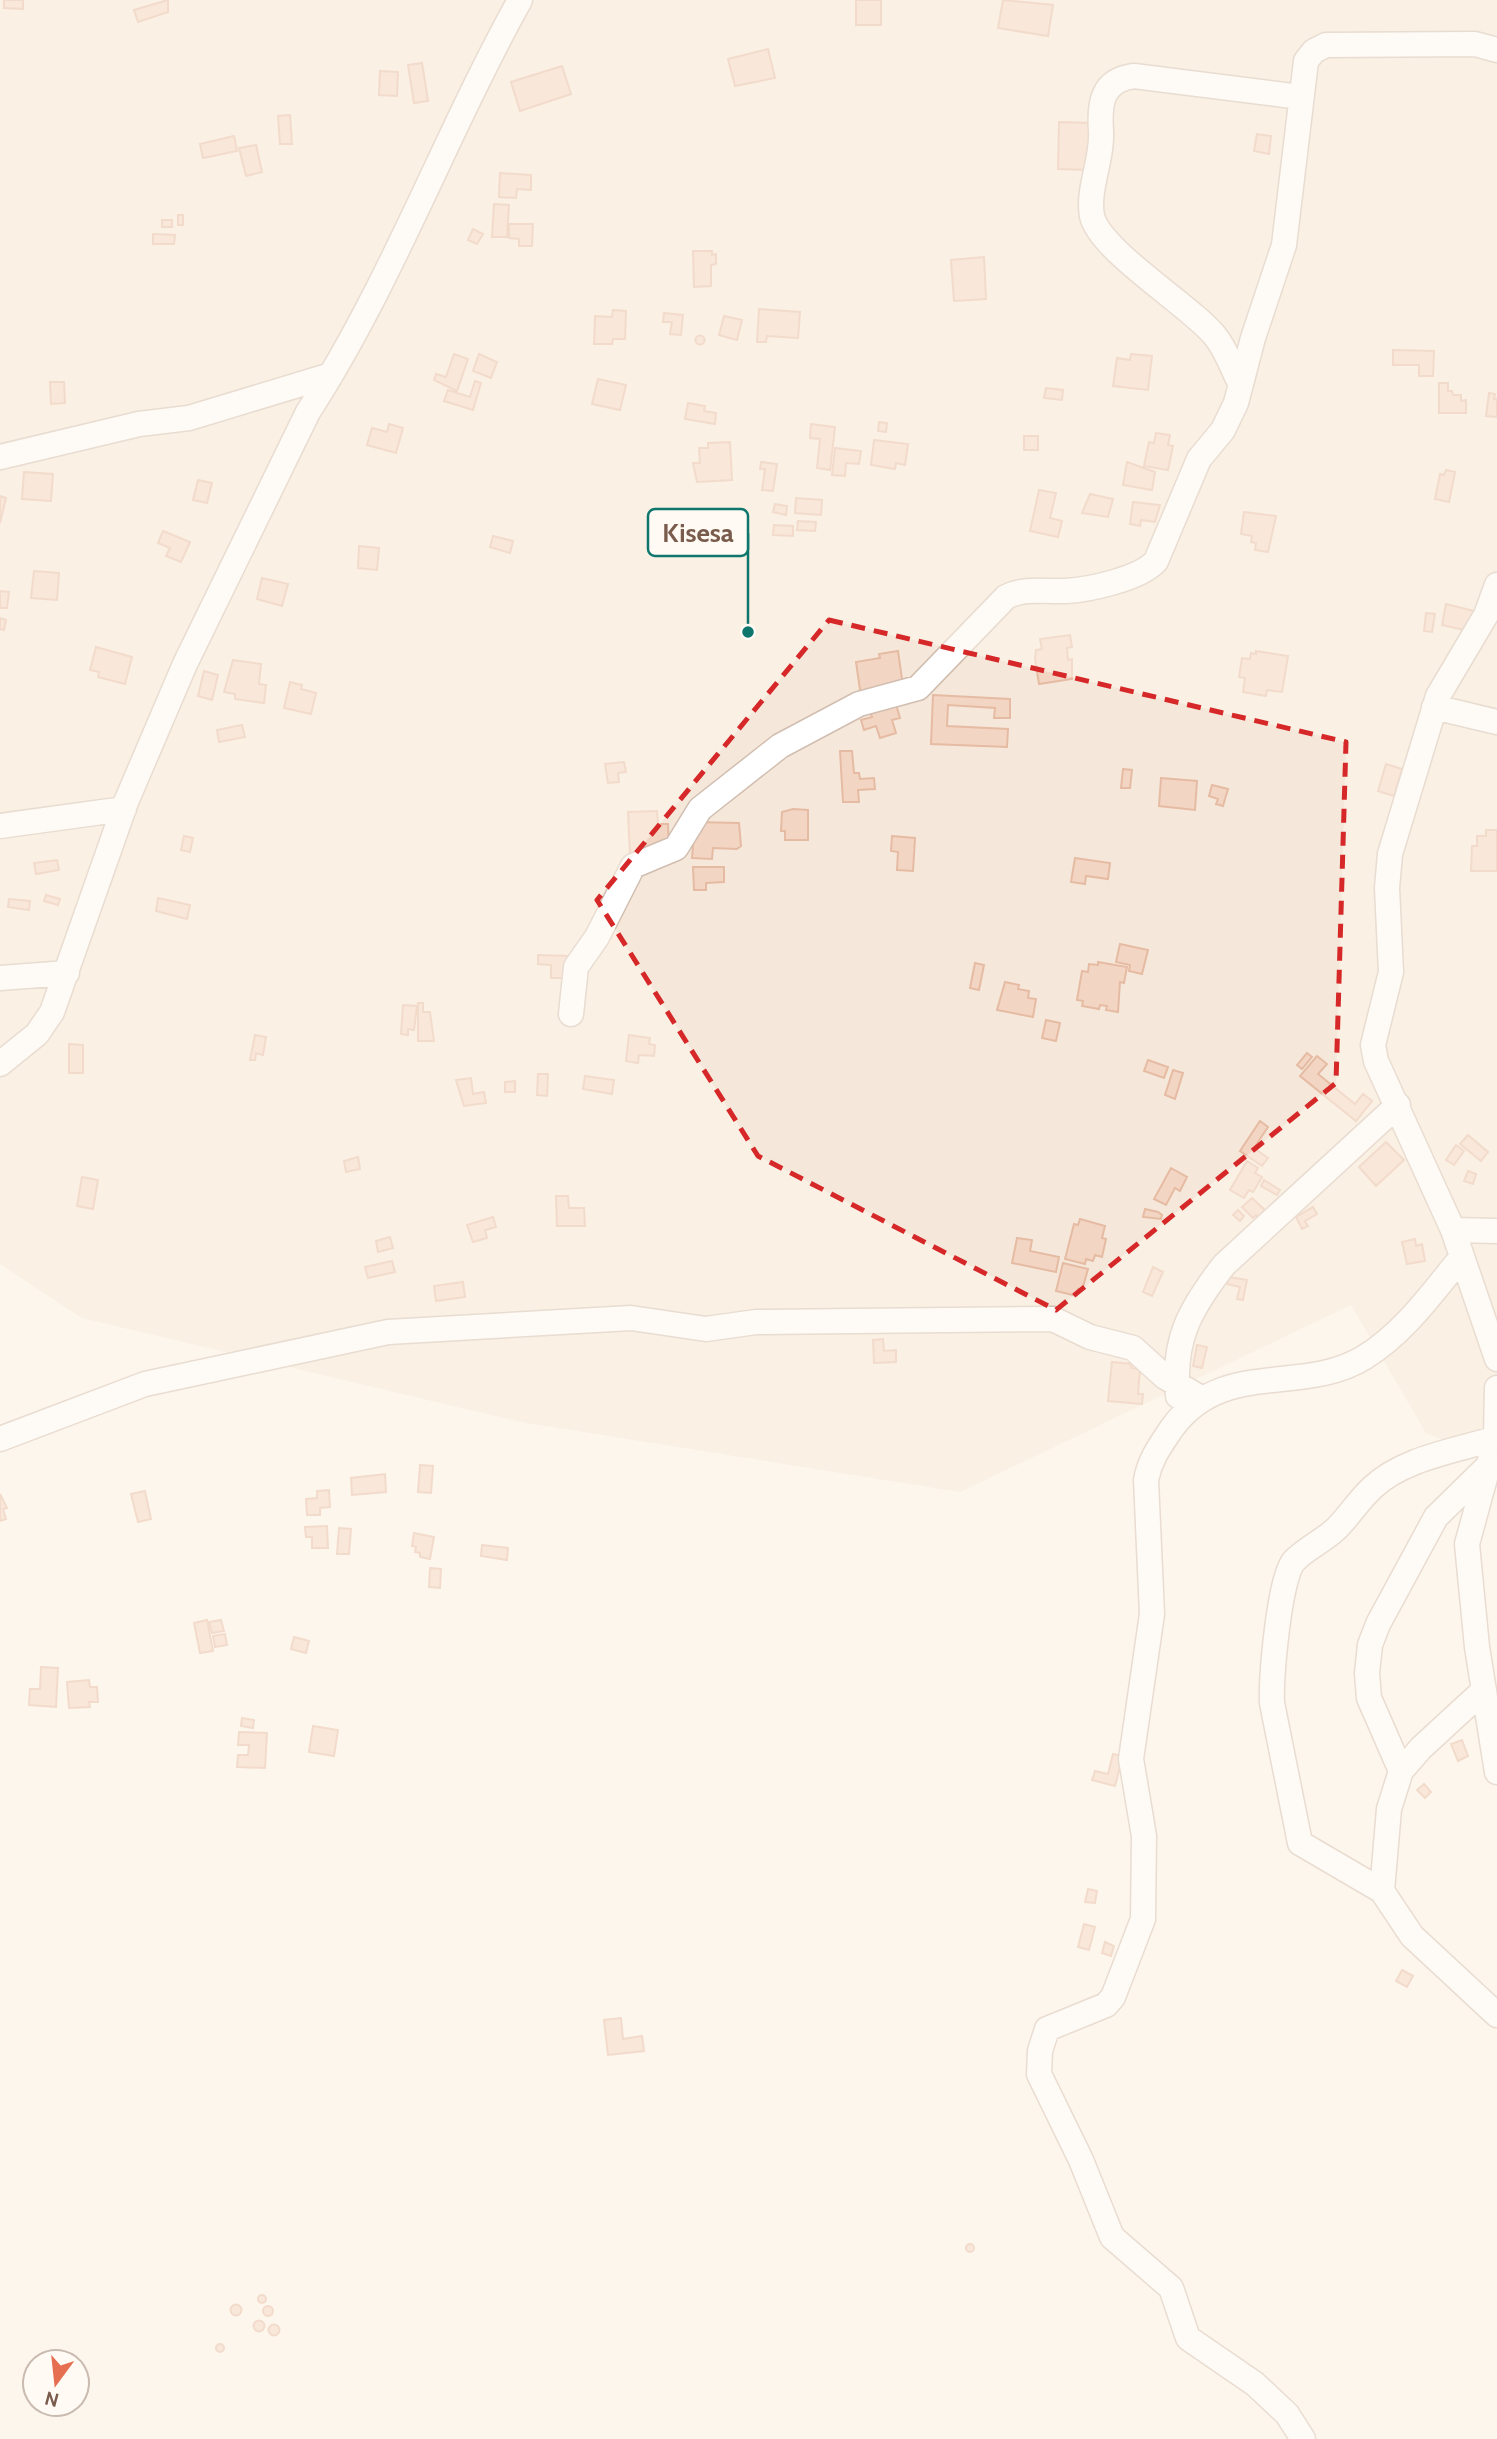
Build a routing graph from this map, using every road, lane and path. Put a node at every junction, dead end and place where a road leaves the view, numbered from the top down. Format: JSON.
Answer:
{"nodes":[{"id":1,"x":520,"y":0,"type":"edge"},
{"id":2,"x":1497,"y":50,"type":"edge"},
{"id":3,"x":1300,"y":97,"type":"junction"},
{"id":4,"x":331,"y":376,"type":"junction"},
{"id":5,"x":1240,"y":383,"type":"junction"},
{"id":6,"x":0,"y":457,"type":"edge"},
{"id":7,"x":1497,"y":585,"type":"edge"},
{"id":8,"x":1434,"y":707,"type":"junction"},
{"id":9,"x":1497,"y":722,"type":"edge"},
{"id":10,"x":124,"y":809,"type":"junction"},
{"id":11,"x":0,"y":826,"type":"edge"},
{"id":12,"x":67,"y":973,"type":"junction"},
{"id":13,"x":0,"y":978,"type":"edge"},
{"id":14,"x":570,"y":1013,"type":"dead end"},
{"id":15,"x":0,"y":1064,"type":"edge"},
{"id":16,"x":1398,"y":1105,"type":"junction"},
{"id":17,"x":1453,"y":1230,"type":"junction"},
{"id":18,"x":1497,"y":1231,"type":"edge"},
{"id":19,"x":1461,"y":1258,"type":"junction"},
{"id":20,"x":1497,"y":1359,"type":"edge"},
{"id":21,"x":1177,"y":1385,"type":"junction"},
{"id":22,"x":1497,"y":1388,"type":"edge"},
{"id":23,"x":1201,"y":1398,"type":"junction"},
{"id":24,"x":1180,"y":1417,"type":"junction"},
{"id":25,"x":1496,"y":1438,"type":"edge"},
{"id":26,"x":0,"y":1439,"type":"edge"},
{"id":27,"x":1490,"y":1464,"type":"junction"},
{"id":28,"x":1484,"y":1690,"type":"junction"},
{"id":29,"x":1401,"y":1771,"type":"junction"},
{"id":30,"x":1497,"y":1772,"type":"edge"},
{"id":31,"x":1382,"y":1891,"type":"junction"},
{"id":32,"x":1497,"y":2015,"type":"edge"},
{"id":33,"x":1303,"y":2439,"type":"edge"}],
"edges":[{"from":1,"to":4,"type":"street"},
{"from":2,"to":3,"type":"street"},
{"from":3,"to":5,"type":"street"},
{"from":3,"to":5,"type":"street"},
{"from":4,"to":6,"type":"street"},
{"from":4,"to":10,"type":"street"},
{"from":5,"to":14,"type":"street"},
{"from":7,"to":8,"type":"street"},
{"from":8,"to":9,"type":"street"},
{"from":8,"to":16,"type":"street"},
{"from":10,"to":11,"type":"street"},
{"from":10,"to":12,"type":"street"},
{"from":12,"to":13,"type":"street"},
{"from":12,"to":15,"type":"street"},
{"from":16,"to":17,"type":"street"},
{"from":16,"to":21,"type":"street"},
{"from":17,"to":18,"type":"street"},
{"from":17,"to":19,"type":"street"},
{"from":19,"to":20,"type":"street"},
{"from":19,"to":23,"type":"street"},
{"from":21,"to":23,"type":"street"},
{"from":21,"to":24,"type":"street"},
{"from":21,"to":26,"type":"street"},
{"from":22,"to":25,"type":"street"},
{"from":23,"to":24,"type":"street"},
{"from":24,"to":33,"type":"street"},
{"from":25,"to":27,"type":"street"},
{"from":25,"to":31,"type":"street"},
{"from":27,"to":28,"type":"street"},
{"from":27,"to":29,"type":"street"},
{"from":28,"to":29,"type":"street"},
{"from":28,"to":30,"type":"street"},
{"from":29,"to":31,"type":"street"},
{"from":31,"to":32,"type":"street"}]}
